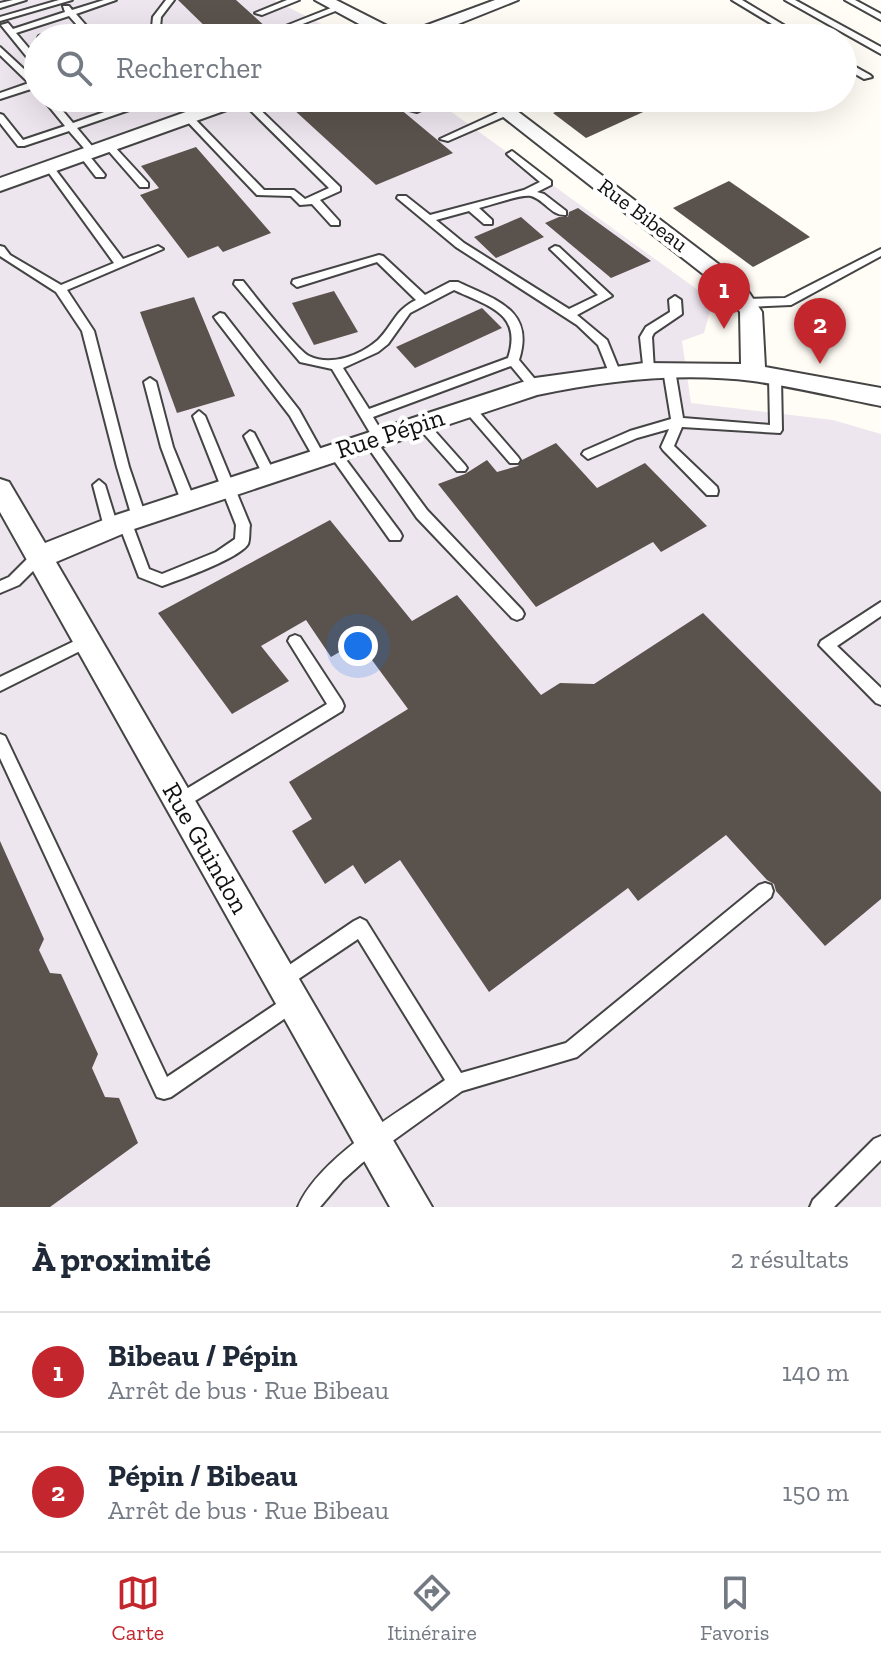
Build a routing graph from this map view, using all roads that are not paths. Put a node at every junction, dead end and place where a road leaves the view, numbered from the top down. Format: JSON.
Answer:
{"nodes":[{"id":1,"x":22,"y":0,"type":"edge"},
{"id":2,"x":112,"y":0,"type":"edge"},
{"id":3,"x":170,"y":0,"type":"edge"},
{"id":4,"x":295,"y":0,"type":"edge"},
{"id":5,"x":510,"y":0,"type":"edge"},
{"id":6,"x":736,"y":0,"type":"edge"},
{"id":7,"x":789,"y":0,"type":"edge"},
{"id":8,"x":849,"y":0,"type":"edge"},
{"id":9,"x":63,"y":1,"type":"edge"},
{"id":10,"x":331,"y":4,"type":"edge"},
{"id":11,"x":0,"y":6,"type":"edge"},
{"id":12,"x":71,"y":13,"type":"junction"},
{"id":13,"x":259,"y":13,"type":"dead end"},
{"id":14,"x":881,"y":17,"type":"edge"},
{"id":15,"x":0,"y":18,"type":"edge"},
{"id":16,"x":36,"y":24,"type":"edge"},
{"id":17,"x":80,"y":24,"type":"edge"},
{"id":18,"x":156,"y":24,"type":"edge"},
{"id":19,"x":292,"y":24,"type":"edge"},
{"id":20,"x":370,"y":24,"type":"edge"},
{"id":21,"x":445,"y":24,"type":"edge"},
{"id":22,"x":777,"y":24,"type":"edge"},
{"id":23,"x":832,"y":24,"type":"edge"},
{"id":24,"x":24,"y":28,"type":"edge"},
{"id":25,"x":11,"y":32,"type":"junction"},
{"id":26,"x":857,"y":38,"type":"edge"},
{"id":27,"x":24,"y":48,"type":"edge"},
{"id":28,"x":0,"y":50,"type":"edge"},
{"id":29,"x":881,"y":51,"type":"edge"},
{"id":30,"x":24,"y":70,"type":"edge"},
{"id":31,"x":857,"y":71,"type":"edge"},
{"id":32,"x":867,"y":77,"type":"dead end"},
{"id":33,"x":24,"y":89,"type":"edge"},
{"id":34,"x":0,"y":96,"type":"edge"},
{"id":35,"x":58,"y":112,"type":"edge"},
{"id":36,"x":118,"y":112,"type":"edge"},
{"id":37,"x":185,"y":112,"type":"edge"},
{"id":38,"x":192,"y":112,"type":"edge"},
{"id":39,"x":257,"y":112,"type":"edge"},
{"id":40,"x":491,"y":112,"type":"edge"},
{"id":41,"x":506,"y":112,"type":"edge"},
{"id":42,"x":0,"y":117,"type":"edge"},
{"id":43,"x":71,"y":128,"type":"junction"},
{"id":44,"x":445,"y":139,"type":"dead end"},
{"id":45,"x":95,"y":151,"type":"junction"},
{"id":46,"x":512,"y":154,"type":"dead end"},
{"id":47,"x":49,"y":167,"type":"junction"},
{"id":48,"x":100,"y":175,"type":"dead end"},
{"id":49,"x":0,"y":185,"type":"edge"},
{"id":50,"x":144,"y":185,"type":"dead end"},
{"id":51,"x":528,"y":192,"type":"junction"},
{"id":52,"x":402,"y":198,"type":"dead end"},
{"id":53,"x":313,"y":199,"type":"junction"},
{"id":54,"x":471,"y":207,"type":"junction"},
{"id":55,"x":562,"y":213,"type":"dead end"},
{"id":56,"x":428,"y":219,"type":"junction"},
{"id":57,"x":488,"y":222,"type":"dead end"},
{"id":58,"x":335,"y":223,"type":"dead end"},
{"id":59,"x":0,"y":249,"type":"edge"},
{"id":60,"x":158,"y":249,"type":"dead end"},
{"id":61,"x":555,"y":249,"type":"dead end"},
{"id":62,"x":881,"y":252,"type":"edge"},
{"id":63,"x":121,"y":264,"type":"junction"},
{"id":64,"x":297,"y":283,"type":"dead end"},
{"id":65,"x":239,"y":284,"type":"dead end"},
{"id":66,"x":60,"y":289,"type":"junction"},
{"id":67,"x":675,"y":300,"type":"dead end"},
{"id":68,"x":424,"y":301,"type":"junction"},
{"id":69,"x":747,"y":303,"type":"junction"},
{"id":70,"x":569,"y":314,"type":"junction"},
{"id":71,"x":220,"y":317,"type":"dead end"},
{"id":72,"x":513,"y":361,"type":"junction"},
{"id":73,"x":336,"y":366,"type":"junction"},
{"id":74,"x":658,"y":370,"type":"junction"},
{"id":75,"x":614,"y":372,"type":"junction"},
{"id":76,"x":764,"y":375,"type":"junction"},
{"id":77,"x":150,"y":382,"type":"dead end"},
{"id":78,"x":535,"y":387,"type":"junction"},
{"id":79,"x":881,"y":397,"type":"edge"},
{"id":80,"x":468,"y":407,"type":"junction"},
{"id":81,"x":366,"y":415,"type":"junction"},
{"id":82,"x":199,"y":416,"type":"dead end"},
{"id":83,"x":678,"y":422,"type":"junction"},
{"id":84,"x":421,"y":423,"type":"junction"},
{"id":85,"x":250,"y":436,"type":"dead end"},
{"id":86,"x":374,"y":438,"type":"junction"},
{"id":87,"x":326,"y":454,"type":"junction"},
{"id":88,"x":588,"y":454,"type":"dead end"},
{"id":89,"x":514,"y":460,"type":"dead end"},
{"id":90,"x":461,"y":468,"type":"dead end"},
{"id":91,"x":269,"y":474,"type":"junction"},
{"id":92,"x":99,"y":485,"type":"dead end"},
{"id":93,"x":228,"y":488,"type":"junction"},
{"id":94,"x":0,"y":489,"type":"edge"},
{"id":95,"x":712,"y":491,"type":"dead end"},
{"id":96,"x":188,"y":501,"type":"junction"},
{"id":97,"x":125,"y":522,"type":"junction"},
{"id":98,"x":395,"y":536,"type":"dead end"},
{"id":99,"x":38,"y":557,"type":"junction"},
{"id":100,"x":0,"y":587,"type":"edge"},
{"id":101,"x":881,"y":608,"type":"edge"},
{"id":102,"x":517,"y":614,"type":"dead end"},
{"id":103,"x":87,"y":641,"type":"junction"},
{"id":104,"x":295,"y":641,"type":"dead end"},
{"id":105,"x":0,"y":684,"type":"edge"},
{"id":106,"x":881,"y":698,"type":"edge"},
{"id":107,"x":0,"y":741,"type":"edge"},
{"id":108,"x":179,"y":802,"type":"junction"},
{"id":109,"x":765,"y":891,"type":"dead end"},
{"id":110,"x":288,"y":991,"type":"junction"},
{"id":111,"x":457,"y":1083,"type":"junction"},
{"id":112,"x":375,"y":1142,"type":"junction"},
{"id":113,"x":881,"y":1146,"type":"edge"},
{"id":114,"x":308,"y":1207,"type":"edge"},
{"id":115,"x":412,"y":1207,"type":"edge"},
{"id":116,"x":820,"y":1207,"type":"edge"}],
"edges":[{"from":1,"to":11,"type":"lane"},
{"from":2,"to":12,"type":"lane"},
{"from":3,"to":18,"type":"lane"},
{"from":4,"to":13,"type":"lane"},
{"from":5,"to":21,"type":"street"},
{"from":6,"to":22,"type":"lane"},
{"from":7,"to":23,"type":"lane"},
{"from":8,"to":14,"type":"lane"},
{"from":9,"to":12,"type":"lane"},
{"from":9,"to":15,"type":"lane"},
{"from":10,"to":19,"type":"lane"},
{"from":10,"to":20,"type":"street"},
{"from":12,"to":16,"type":"lane"},
{"from":12,"to":17,"type":"lane"},
{"from":15,"to":25,"type":"lane"},
{"from":24,"to":25,"type":"lane"},
{"from":25,"to":27,"type":"lane"},
{"from":26,"to":29,"type":"lane"},
{"from":28,"to":30,"type":"lane"},
{"from":31,"to":32,"type":"lane"},
{"from":33,"to":34,"type":"lane"},
{"from":35,"to":43,"type":"lane"},
{"from":36,"to":43,"type":"lane"},
{"from":37,"to":45,"type":"street"},
{"from":38,"to":53,"type":"lane"},
{"from":39,"to":53,"type":"lane"},
{"from":40,"to":44,"type":"lane"},
{"from":41,"to":69,"type":"street","name":"Rue Bibeau"},
{"from":42,"to":43,"type":"lane"},
{"from":43,"to":45,"type":"lane"},
{"from":45,"to":47,"type":"street"},
{"from":45,"to":48,"type":"lane"},
{"from":45,"to":50,"type":"lane"},
{"from":46,"to":51,"type":"lane"},
{"from":47,"to":49,"type":"street"},
{"from":47,"to":63,"type":"lane"},
{"from":51,"to":54,"type":"lane"},
{"from":51,"to":55,"type":"lane"},
{"from":52,"to":56,"type":"lane"},
{"from":53,"to":58,"type":"lane"},
{"from":54,"to":56,"type":"lane"},
{"from":54,"to":57,"type":"lane"},
{"from":56,"to":70,"type":"lane"},
{"from":59,"to":66,"type":"lane"},
{"from":60,"to":63,"type":"lane"},
{"from":61,"to":70,"type":"lane"},
{"from":62,"to":69,"type":"lane"},
{"from":63,"to":66,"type":"lane"},
{"from":64,"to":68,"type":"lane"},
{"from":65,"to":73,"type":"lane"},
{"from":66,"to":97,"type":"lane"},
{"from":67,"to":74,"type":"lane"},
{"from":68,"to":72,"type":"lane"},
{"from":68,"to":73,"type":"lane"},
{"from":69,"to":76,"type":"street"},
{"from":70,"to":75,"type":"lane"},
{"from":71,"to":87,"type":"lane"},
{"from":72,"to":78,"type":"lane"},
{"from":72,"to":81,"type":"lane"},
{"from":73,"to":81,"type":"lane"},
{"from":74,"to":75,"type":"street","name":"Rue Pépin"},
{"from":74,"to":76,"type":"street","name":"Rue Pépin"},
{"from":74,"to":83,"type":"lane"},
{"from":75,"to":78,"type":"street","name":"Rue Pépin"},
{"from":76,"to":79,"type":"street"},
{"from":76,"to":83,"type":"lane"},
{"from":77,"to":96,"type":"lane"},
{"from":78,"to":80,"type":"street","name":"Rue Pépin"},
{"from":80,"to":84,"type":"street","name":"Rue Pépin"},
{"from":80,"to":89,"type":"lane"},
{"from":81,"to":86,"type":"lane"},
{"from":82,"to":93,"type":"lane"},
{"from":83,"to":88,"type":"lane"},
{"from":83,"to":95,"type":"lane"},
{"from":84,"to":86,"type":"street","name":"Rue Pépin"},
{"from":84,"to":90,"type":"lane"},
{"from":85,"to":91,"type":"lane"},
{"from":86,"to":87,"type":"street","name":"Rue Pépin"},
{"from":86,"to":102,"type":"lane"},
{"from":87,"to":91,"type":"street","name":"Rue Pépin"},
{"from":87,"to":98,"type":"lane"},
{"from":91,"to":93,"type":"street","name":"Rue Pépin"},
{"from":92,"to":97,"type":"lane"},
{"from":93,"to":96,"type":"street","name":"Rue Pépin"},
{"from":93,"to":97,"type":"lane"},
{"from":94,"to":99,"type":"street","name":"Rue Guindon"},
{"from":96,"to":97,"type":"street","name":"Rue Pépin"},
{"from":97,"to":99,"type":"street","name":"Rue Pépin"},
{"from":99,"to":100,"type":"lane"},
{"from":99,"to":103,"type":"street","name":"Rue Guindon"},
{"from":101,"to":106,"type":"lane"},
{"from":103,"to":105,"type":"lane"},
{"from":103,"to":108,"type":"street","name":"Rue Guindon"},
{"from":104,"to":108,"type":"lane"},
{"from":107,"to":110,"type":"lane"},
{"from":108,"to":110,"type":"street","name":"Rue Guindon"},
{"from":109,"to":111,"type":"lane"},
{"from":110,"to":111,"type":"lane"},
{"from":110,"to":112,"type":"street","name":"Rue Guindon"},
{"from":111,"to":112,"type":"lane"},
{"from":112,"to":114,"type":"lane"},
{"from":112,"to":115,"type":"street","name":"Rue Guindon"},
{"from":113,"to":116,"type":"lane"}]}
